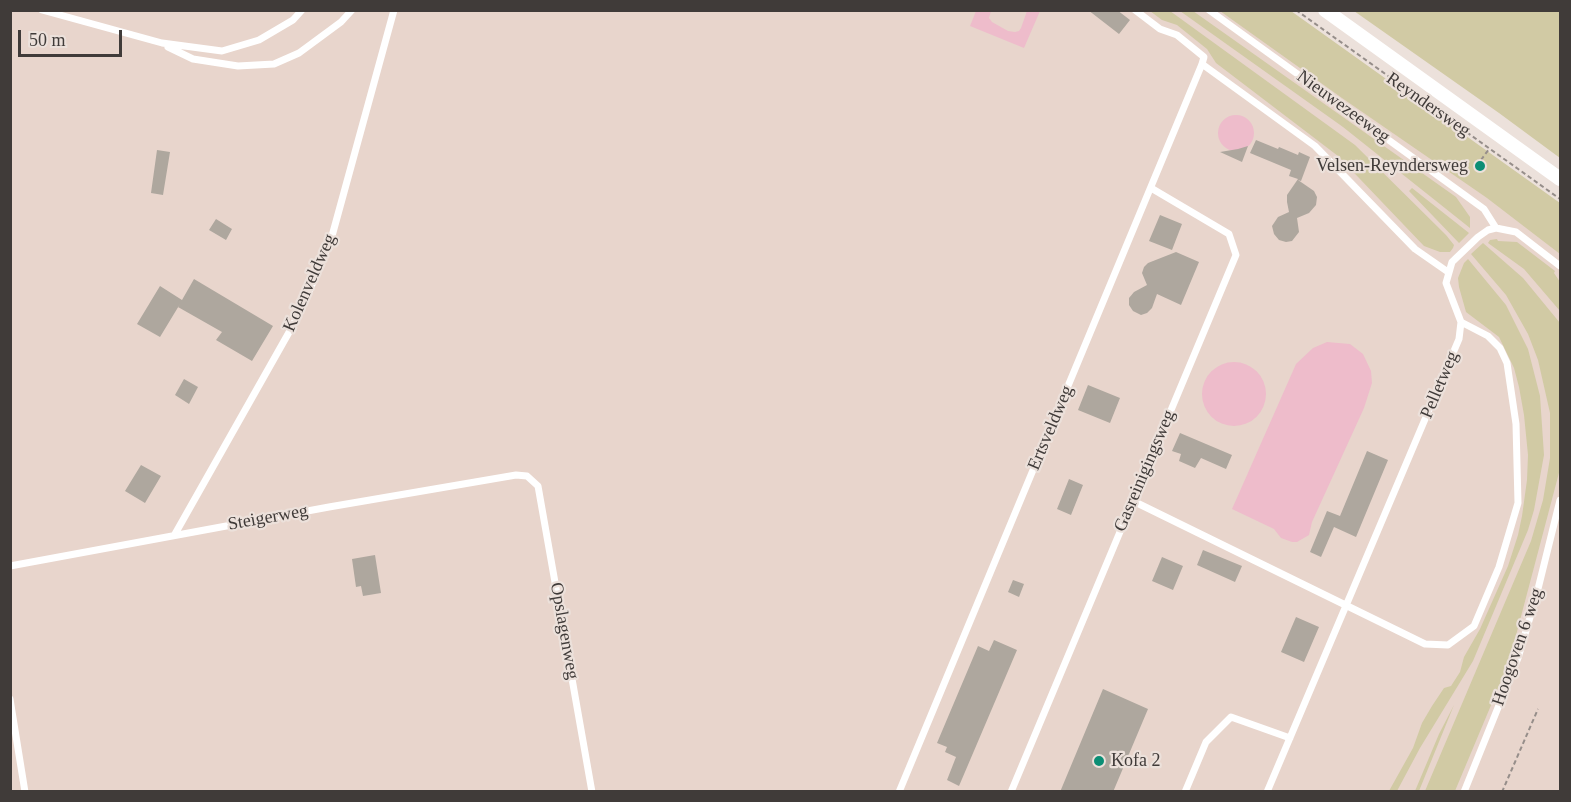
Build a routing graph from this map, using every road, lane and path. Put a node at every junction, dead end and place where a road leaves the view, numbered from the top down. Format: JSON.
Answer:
{"nodes":[{"id":1,"x":42,"y":10,"type":"edge"},
{"id":2,"x":302,"y":10,"type":"edge"},
{"id":3,"x":352,"y":10,"type":"edge"},
{"id":4,"x":394,"y":10,"type":"edge"},
{"id":5,"x":1135,"y":10,"type":"edge"},
{"id":6,"x":1209,"y":10,"type":"edge"},
{"id":7,"x":1296,"y":10,"type":"edge"},
{"id":8,"x":1325,"y":10,"type":"edge"},
{"id":9,"x":162,"y":44,"type":"junction"},
{"id":10,"x":1202,"y":64,"type":"junction"},
{"id":11,"x":1490,"y":149,"type":"junction"},
{"id":12,"x":1481,"y":160,"type":"dead end"},
{"id":13,"x":1560,"y":179,"type":"edge"},
{"id":14,"x":1151,"y":188,"type":"junction"},
{"id":15,"x":1560,"y":199,"type":"edge"},
{"id":16,"x":1496,"y":228,"type":"junction"},
{"id":17,"x":1560,"y":266,"type":"edge"},
{"id":18,"x":1448,"y":272,"type":"junction"},
{"id":19,"x":1461,"y":322,"type":"junction"},
{"id":20,"x":526,"y":476,"type":"joint"},
{"id":21,"x":1560,"y":500,"type":"edge"},
{"id":22,"x":1133,"y":501,"type":"junction"},
{"id":23,"x":175,"y":534,"type":"junction"},
{"id":24,"x":10,"y":566,"type":"edge"},
{"id":25,"x":1347,"y":605,"type":"junction"},
{"id":26,"x":10,"y":699,"type":"edge"},
{"id":27,"x":1538,"y":709,"type":"dead end"},
{"id":28,"x":1290,"y":738,"type":"junction"},
{"id":29,"x":25,"y":792,"type":"edge"},
{"id":30,"x":592,"y":792,"type":"edge"},
{"id":31,"x":899,"y":792,"type":"edge"},
{"id":32,"x":1011,"y":792,"type":"edge"},
{"id":33,"x":1185,"y":792,"type":"edge"},
{"id":34,"x":1267,"y":792,"type":"edge"},
{"id":35,"x":1464,"y":792,"type":"edge"},
{"id":36,"x":1502,"y":792,"type":"edge"}],
"edges":[{"from":1,"to":9,"type":"lane"},
{"from":2,"to":9,"type":"lane"},
{"from":3,"to":9,"type":"lane"},
{"from":4,"to":23,"type":"lane","name":"Kolenveldweg"},
{"from":5,"to":10,"type":"lane"},
{"from":6,"to":16,"type":"lane","name":"Nieuwezeeweg"},
{"from":7,"to":11,"type":"path","name":"Reyndersweg"},
{"from":8,"to":13,"type":"street","name":"Reyndersweg"},
{"from":10,"to":14,"type":"lane","name":"Ertsveldweg"},
{"from":10,"to":18,"type":"lane"},
{"from":11,"to":12,"type":"path"},
{"from":11,"to":15,"type":"path","name":"Reyndersweg"},
{"from":14,"to":22,"type":"lane","name":"Gasreinigingsweg"},
{"from":14,"to":31,"type":"lane","name":"Ertsveldweg"},
{"from":16,"to":17,"type":"lane"},
{"from":16,"to":18,"type":"lane"},
{"from":18,"to":19,"type":"lane"},
{"from":19,"to":25,"type":"lane","name":"Pelletweg"},
{"from":19,"to":25,"type":"lane"},
{"from":20,"to":23,"type":"lane","name":"Steigerweg"},
{"from":20,"to":30,"type":"lane","name":"Opslagenweg"},
{"from":21,"to":35,"type":"lane","name":"Hoogoven 6 weg"},
{"from":22,"to":25,"type":"lane"},
{"from":22,"to":32,"type":"lane","name":"Gasreinigingsweg"},
{"from":23,"to":24,"type":"lane","name":"Steigerweg"},
{"from":25,"to":28,"type":"lane","name":"Pelletweg"},
{"from":26,"to":29,"type":"lane"},
{"from":27,"to":36,"type":"path"},
{"from":28,"to":33,"type":"lane"},
{"from":28,"to":34,"type":"lane","name":"Pelletweg"}]}
